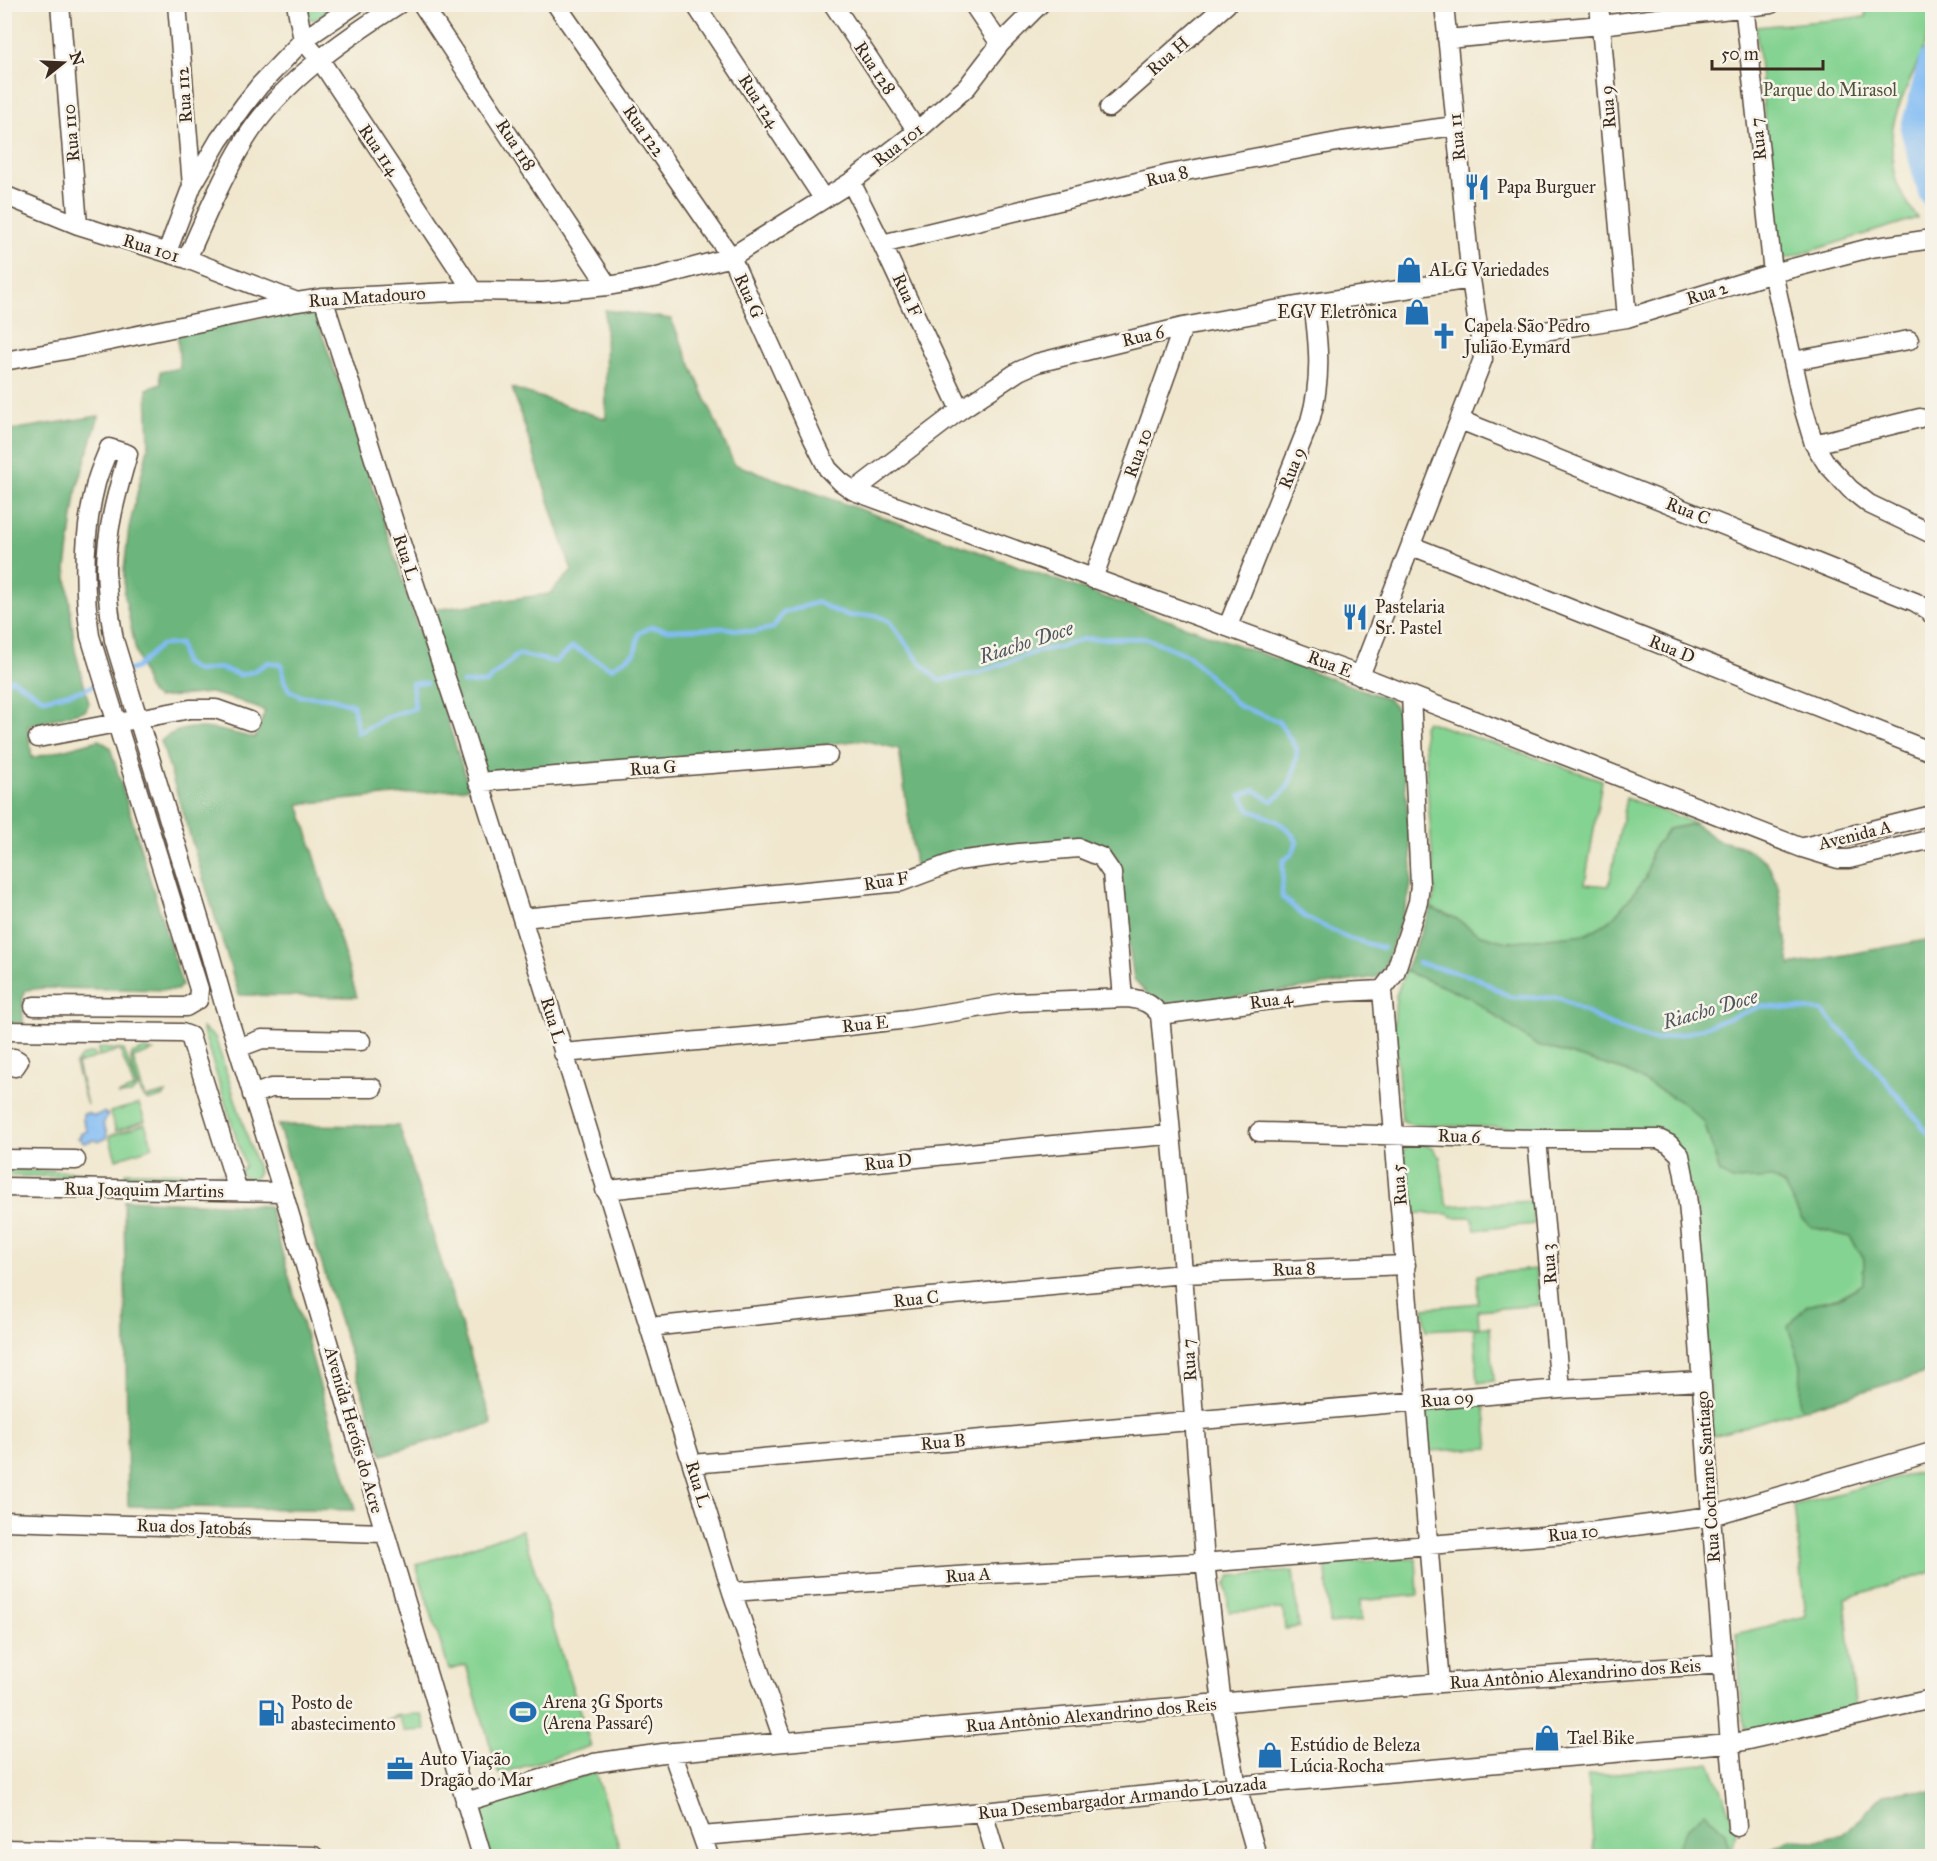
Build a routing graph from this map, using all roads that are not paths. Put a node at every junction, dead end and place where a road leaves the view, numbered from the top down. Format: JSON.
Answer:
{"nodes":[{"id":1,"x":60,"y":4,"type":"edge"},
{"id":2,"x":177,"y":4,"type":"edge"},
{"id":3,"x":296,"y":4,"type":"edge"},
{"id":4,"x":356,"y":4,"type":"edge"},
{"id":5,"x":399,"y":4,"type":"edge"},
{"id":6,"x":422,"y":4,"type":"edge"},
{"id":7,"x":556,"y":4,"type":"edge"},
{"id":8,"x":695,"y":4,"type":"edge"},
{"id":9,"x":832,"y":4,"type":"edge"},
{"id":10,"x":973,"y":4,"type":"edge"},
{"id":11,"x":1040,"y":4,"type":"edge"},
{"id":12,"x":1227,"y":4,"type":"edge"},
{"id":13,"x":1444,"y":4,"type":"edge"},
{"id":14,"x":1599,"y":4,"type":"edge"},
{"id":15,"x":1771,"y":4,"type":"edge"},
{"id":16,"x":1744,"y":6,"type":"edge"},
{"id":17,"x":1601,"y":25,"type":"junction"},
{"id":18,"x":1447,"y":39,"type":"junction"},
{"id":19,"x":303,"y":40,"type":"junction"},
{"id":20,"x":1000,"y":44,"type":"junction"},
{"id":21,"x":320,"y":60,"type":"junction"},
{"id":22,"x":1109,"y":108,"type":"dead end"},
{"id":23,"x":1455,"y":126,"type":"junction"},
{"id":24,"x":917,"y":131,"type":"junction"},
{"id":25,"x":850,"y":182,"type":"junction"},
{"id":26,"x":192,"y":186,"type":"junction"},
{"id":27,"x":4,"y":195,"type":"edge"},
{"id":28,"x":823,"y":198,"type":"junction"},
{"id":29,"x":78,"y":225,"type":"junction"},
{"id":30,"x":1927,"y":239,"type":"edge"},
{"id":31,"x":882,"y":244,"type":"junction"},
{"id":32,"x":167,"y":252,"type":"junction"},
{"id":33,"x":731,"y":257,"type":"junction"},
{"id":34,"x":188,"y":259,"type":"junction"},
{"id":35,"x":1773,"y":273,"type":"junction"},
{"id":36,"x":1471,"y":279,"type":"junction"},
{"id":37,"x":608,"y":286,"type":"junction"},
{"id":38,"x":473,"y":291,"type":"junction"},
{"id":39,"x":323,"y":298,"type":"junction"},
{"id":40,"x":297,"y":302,"type":"junction"},
{"id":41,"x":1313,"y":303,"type":"junction"},
{"id":42,"x":1627,"y":318,"type":"junction"},
{"id":43,"x":1183,"y":327,"type":"junction"},
{"id":44,"x":1909,"y":340,"type":"dead end"},
{"id":45,"x":1481,"y":341,"type":"junction"},
{"id":46,"x":4,"y":361,"type":"edge"},
{"id":47,"x":1793,"y":361,"type":"junction"},
{"id":48,"x":960,"y":410,"type":"junction"},
{"id":49,"x":1920,"y":418,"type":"dead end"},
{"id":50,"x":1460,"y":420,"type":"junction"},
{"id":51,"x":1814,"y":444,"type":"junction"},
{"id":52,"x":854,"y":491,"type":"junction"},
{"id":53,"x":1932,"y":534,"type":"edge"},
{"id":54,"x":1412,"y":546,"type":"junction"},
{"id":55,"x":1093,"y":579,"type":"junction"},
{"id":56,"x":1927,"y":609,"type":"edge"},
{"id":57,"x":1228,"y":626,"type":"junction"},
{"id":58,"x":1360,"y":676,"type":"junction"},
{"id":59,"x":1411,"y":695,"type":"junction"},
{"id":60,"x":138,"y":718,"type":"junction"},
{"id":61,"x":250,"y":721,"type":"dead end"},
{"id":62,"x":116,"y":722,"type":"junction"},
{"id":63,"x":38,"y":738,"type":"dead end"},
{"id":64,"x":1932,"y":752,"type":"edge"},
{"id":65,"x":828,"y":755,"type":"dead end"},
{"id":66,"x":478,"y":782,"type":"junction"},
{"id":67,"x":1932,"y":815,"type":"edge"},
{"id":68,"x":1932,"y":839,"type":"edge"},
{"id":69,"x":1802,"y":848,"type":"junction"},
{"id":70,"x":522,"y":918,"type":"junction"},
{"id":71,"x":1382,"y":990,"type":"junction"},
{"id":72,"x":1123,"y":998,"type":"junction"},
{"id":73,"x":34,"y":1006,"type":"dead end"},
{"id":74,"x":1160,"y":1015,"type":"junction"},
{"id":75,"x":4,"y":1031,"type":"edge"},
{"id":76,"x":361,"y":1041,"type":"dead end"},
{"id":77,"x":238,"y":1048,"type":"junction"},
{"id":78,"x":563,"y":1053,"type":"junction"},
{"id":79,"x":373,"y":1088,"type":"dead end"},
{"id":80,"x":252,"y":1095,"type":"junction"},
{"id":81,"x":1259,"y":1132,"type":"dead end"},
{"id":82,"x":1395,"y":1134,"type":"junction"},
{"id":83,"x":1170,"y":1135,"type":"junction"},
{"id":84,"x":1537,"y":1139,"type":"junction"},
{"id":85,"x":1659,"y":1139,"type":"joint"},
{"id":86,"x":4,"y":1159,"type":"edge"},
{"id":87,"x":76,"y":1160,"type":"dead end"},
{"id":88,"x":4,"y":1187,"type":"edge"},
{"id":89,"x":605,"y":1190,"type":"junction"},
{"id":90,"x":238,"y":1191,"type":"junction"},
{"id":91,"x":283,"y":1192,"type":"junction"},
{"id":92,"x":1406,"y":1264,"type":"junction"},
{"id":93,"x":1183,"y":1274,"type":"junction"},
{"id":94,"x":650,"y":1327,"type":"junction"},
{"id":95,"x":1701,"y":1381,"type":"junction"},
{"id":96,"x":1560,"y":1389,"type":"junction"},
{"id":97,"x":1415,"y":1402,"type":"junction"},
{"id":98,"x":1194,"y":1420,"type":"junction"},
{"id":99,"x":1932,"y":1452,"type":"edge"},
{"id":100,"x":692,"y":1464,"type":"junction"},
{"id":101,"x":1711,"y":1516,"type":"junction"},
{"id":102,"x":4,"y":1521,"type":"edge"},
{"id":103,"x":384,"y":1533,"type":"junction"},
{"id":104,"x":1428,"y":1546,"type":"junction"},
{"id":105,"x":1205,"y":1562,"type":"junction"},
{"id":106,"x":732,"y":1592,"type":"junction"},
{"id":107,"x":1724,"y":1664,"type":"junction"},
{"id":108,"x":1440,"y":1683,"type":"junction"},
{"id":109,"x":1932,"y":1699,"type":"edge"},
{"id":110,"x":1222,"y":1704,"type":"junction"},
{"id":111,"x":784,"y":1742,"type":"junction"},
{"id":112,"x":1730,"y":1743,"type":"junction"},
{"id":113,"x":672,"y":1752,"type":"junction"},
{"id":114,"x":1237,"y":1786,"type":"junction"},
{"id":115,"x":465,"y":1802,"type":"junction"},
{"id":116,"x":983,"y":1812,"type":"junction"},
{"id":117,"x":1737,"y":1827,"type":"dead end"},
{"id":118,"x":702,"y":1836,"type":"junction"},
{"id":119,"x":4,"y":1849,"type":"edge"},
{"id":120,"x":314,"y":1857,"type":"edge"},
{"id":121,"x":482,"y":1857,"type":"edge"},
{"id":122,"x":709,"y":1857,"type":"edge"},
{"id":123,"x":996,"y":1857,"type":"edge"},
{"id":124,"x":1257,"y":1857,"type":"edge"}],
"edges":[{"from":1,"to":29,"type":"street","name":"Rua 110"},
{"from":2,"to":26,"type":"street","name":"Rua 112"},
{"from":3,"to":19,"type":"street","name":"Rua 114"},
{"from":4,"to":19,"type":"street"},
{"from":5,"to":21,"type":"street"},
{"from":6,"to":37,"type":"street","name":"Rua 118"},
{"from":7,"to":33,"type":"street","name":"Rua 122"},
{"from":8,"to":28,"type":"street","name":"Rua 124"},
{"from":9,"to":24,"type":"street","name":"Rua 128"},
{"from":10,"to":20,"type":"street"},
{"from":11,"to":20,"type":"street","name":"Rua 101"},
{"from":12,"to":22,"type":"street","name":"Rua H"},
{"from":13,"to":18,"type":"street","name":"Rua 11"},
{"from":14,"to":17,"type":"street","name":"Rua 9"},
{"from":15,"to":16,"type":"street"},
{"from":16,"to":17,"type":"street"},
{"from":16,"to":35,"type":"street","name":"Rua 7"},
{"from":17,"to":18,"type":"street"},
{"from":17,"to":42,"type":"street","name":"Rua 9"},
{"from":18,"to":23,"type":"street","name":"Rua 11"},
{"from":19,"to":21,"type":"street","name":"Rua 114"},
{"from":19,"to":26,"type":"street"},
{"from":20,"to":24,"type":"street","name":"Rua 101"},
{"from":21,"to":34,"type":"street"},
{"from":21,"to":38,"type":"street","name":"Rua 114"},
{"from":23,"to":31,"type":"street","name":"Rua 8"},
{"from":23,"to":36,"type":"street","name":"Rua 11"},
{"from":24,"to":25,"type":"street","name":"Rua 101"},
{"from":25,"to":28,"type":"street","name":"Rua 101"},
{"from":25,"to":31,"type":"street","name":"Rua F"},
{"from":26,"to":32,"type":"street"},
{"from":27,"to":29,"type":"street","name":"Rua 101"},
{"from":28,"to":33,"type":"street","name":"Rua 101"},
{"from":29,"to":32,"type":"street","name":"Rua 101"},
{"from":30,"to":35,"type":"street","name":"Rua 2"},
{"from":31,"to":48,"type":"street","name":"Rua F"},
{"from":32,"to":34,"type":"street","name":"Rua 101"},
{"from":33,"to":37,"type":"street","name":"Rua Matadouro"},
{"from":33,"to":52,"type":"street","name":"Rua G"},
{"from":34,"to":40,"type":"street","name":"Rua 101"},
{"from":35,"to":42,"type":"street","name":"Rua 2"},
{"from":35,"to":47,"type":"street","name":"Rua 7"},
{"from":36,"to":41,"type":"street","name":"Rua 6"},
{"from":36,"to":45,"type":"street","name":"Rua 11"},
{"from":37,"to":38,"type":"street","name":"Rua Matadouro"},
{"from":38,"to":39,"type":"street","name":"Rua Matadouro"},
{"from":39,"to":40,"type":"street","name":"Rua Matadouro"},
{"from":39,"to":66,"type":"street","name":"Rua L"},
{"from":40,"to":46,"type":"street","name":"Rua Matadouro"},
{"from":41,"to":43,"type":"street","name":"Rua 6"},
{"from":41,"to":57,"type":"street","name":"Rua 9"},
{"from":42,"to":45,"type":"street","name":"Rua 2"},
{"from":43,"to":48,"type":"street","name":"Rua 6"},
{"from":43,"to":55,"type":"street","name":"Rua 10"},
{"from":44,"to":47,"type":"street"},
{"from":45,"to":50,"type":"street"},
{"from":47,"to":51,"type":"street","name":"Rua 7"},
{"from":48,"to":52,"type":"street","name":"Rua 6"},
{"from":49,"to":51,"type":"street"},
{"from":50,"to":54,"type":"street"},
{"from":50,"to":56,"type":"street","name":"Rua C"},
{"from":51,"to":53,"type":"street","name":"Rua 7"},
{"from":52,"to":55,"type":"street","name":"Rua E"},
{"from":54,"to":58,"type":"street"},
{"from":54,"to":64,"type":"street","name":"Rua D"},
{"from":55,"to":57,"type":"street","name":"Rua E"},
{"from":57,"to":58,"type":"street","name":"Rua E"},
{"from":58,"to":59,"type":"street","name":"Rua E"},
{"from":59,"to":69,"type":"street","name":"Rua E"},
{"from":59,"to":71,"type":"street"},
{"from":60,"to":61,"type":"street"},
{"from":60,"to":62,"type":"street"},
{"from":60,"to":62,"type":"street","name":"Avenida Heróis do Acre"},
{"from":60,"to":77,"type":"street","name":"Avenida Heróis do Acre"},
{"from":62,"to":63,"type":"street"},
{"from":62,"to":73,"type":"street"},
{"from":65,"to":66,"type":"street","name":"Rua G"},
{"from":66,"to":70,"type":"street","name":"Rua L"},
{"from":67,"to":69,"type":"street","name":"Avenida A"},
{"from":68,"to":69,"type":"street","name":"Avenida A"},
{"from":70,"to":72,"type":"street","name":"Rua F"},
{"from":70,"to":78,"type":"street","name":"Rua L"},
{"from":71,"to":74,"type":"street","name":"Rua 4"},
{"from":71,"to":82,"type":"street","name":"Rua 5"},
{"from":72,"to":74,"type":"street","name":"Rua E"},
{"from":72,"to":78,"type":"street","name":"Rua E"},
{"from":74,"to":83,"type":"street","name":"Rua 7"},
{"from":75,"to":90,"type":"street"},
{"from":76,"to":77,"type":"street"},
{"from":77,"to":80,"type":"street","name":"Avenida Heróis do Acre"},
{"from":78,"to":89,"type":"street","name":"Rua L"},
{"from":79,"to":80,"type":"street"},
{"from":80,"to":91,"type":"street","name":"Avenida Heróis do Acre"},
{"from":81,"to":82,"type":"street","name":"Rua 6"},
{"from":82,"to":84,"type":"street","name":"Rua 6"},
{"from":82,"to":92,"type":"street","name":"Rua 5"},
{"from":83,"to":89,"type":"street","name":"Rua D"},
{"from":83,"to":93,"type":"street","name":"Rua 7"},
{"from":84,"to":85,"type":"street","name":"Rua 6"},
{"from":84,"to":96,"type":"street","name":"Rua 3"},
{"from":85,"to":95,"type":"street","name":"Rua Cochrane Santiago"},
{"from":86,"to":87,"type":"street"},
{"from":88,"to":90,"type":"street","name":"Rua Joaquim Martins"},
{"from":89,"to":94,"type":"street","name":"Rua L"},
{"from":90,"to":91,"type":"street","name":"Rua Joaquim Martins"},
{"from":91,"to":103,"type":"street","name":"Avenida Heróis do Acre"},
{"from":92,"to":93,"type":"street","name":"Rua 8"},
{"from":92,"to":97,"type":"street","name":"Rua 5"},
{"from":93,"to":94,"type":"street","name":"Rua C"},
{"from":93,"to":98,"type":"street","name":"Rua 7"},
{"from":94,"to":100,"type":"street","name":"Rua L"},
{"from":95,"to":96,"type":"street","name":"Rua 09"},
{"from":95,"to":101,"type":"street","name":"Rua Cochrane Santiago"},
{"from":96,"to":97,"type":"street","name":"Rua 09"},
{"from":97,"to":98,"type":"street","name":"Rua 09"},
{"from":97,"to":104,"type":"street","name":"Rua 5"},
{"from":98,"to":100,"type":"street","name":"Rua B"},
{"from":98,"to":105,"type":"street","name":"Rua 7"},
{"from":99,"to":101,"type":"street","name":"Rua 10"},
{"from":100,"to":106,"type":"street","name":"Rua L"},
{"from":101,"to":104,"type":"street","name":"Rua 10"},
{"from":101,"to":107,"type":"street","name":"Rua Cochrane Santiago"},
{"from":102,"to":103,"type":"street","name":"Rua dos Jatobás"},
{"from":103,"to":115,"type":"street","name":"Avenida Heróis do Acre"},
{"from":104,"to":105,"type":"street","name":"Rua 10"},
{"from":104,"to":108,"type":"street","name":"Rua 5"},
{"from":105,"to":106,"type":"street","name":"Rua A"},
{"from":105,"to":110,"type":"street","name":"Rua 7"},
{"from":106,"to":111,"type":"street","name":"Rua L"},
{"from":107,"to":108,"type":"street","name":"Rua Antônio Alexandrino dos Reis"},
{"from":107,"to":112,"type":"street","name":"Rua Cochrane Santiago"},
{"from":108,"to":110,"type":"street","name":"Rua Antônio Alexandrino dos Reis"},
{"from":109,"to":112,"type":"street","name":"Rua Desembargador Armando Louzada"},
{"from":110,"to":111,"type":"street","name":"Rua Antônio Alexandrino dos Reis"},
{"from":110,"to":114,"type":"street","name":"Rua 7"},
{"from":111,"to":113,"type":"street","name":"Rua Antônio Alexandrino dos Reis"},
{"from":112,"to":114,"type":"street","name":"Rua Desembargador Armando Louzada"},
{"from":112,"to":117,"type":"street","name":"Rua Cochrane Santiago"},
{"from":113,"to":115,"type":"street","name":"Rua Antônio Alexandrino dos Reis"},
{"from":113,"to":118,"type":"street"},
{"from":114,"to":116,"type":"street","name":"Rua Desembargador Armando Louzada"},
{"from":114,"to":124,"type":"street","name":"Rua 7"},
{"from":115,"to":121,"type":"street","name":"Avenida Heróis do Acre"},
{"from":116,"to":118,"type":"street","name":"Rua Desembargador Armando Louzada"},
{"from":116,"to":123,"type":"street"},
{"from":118,"to":122,"type":"street"},
{"from":119,"to":120,"type":"street"}]}
